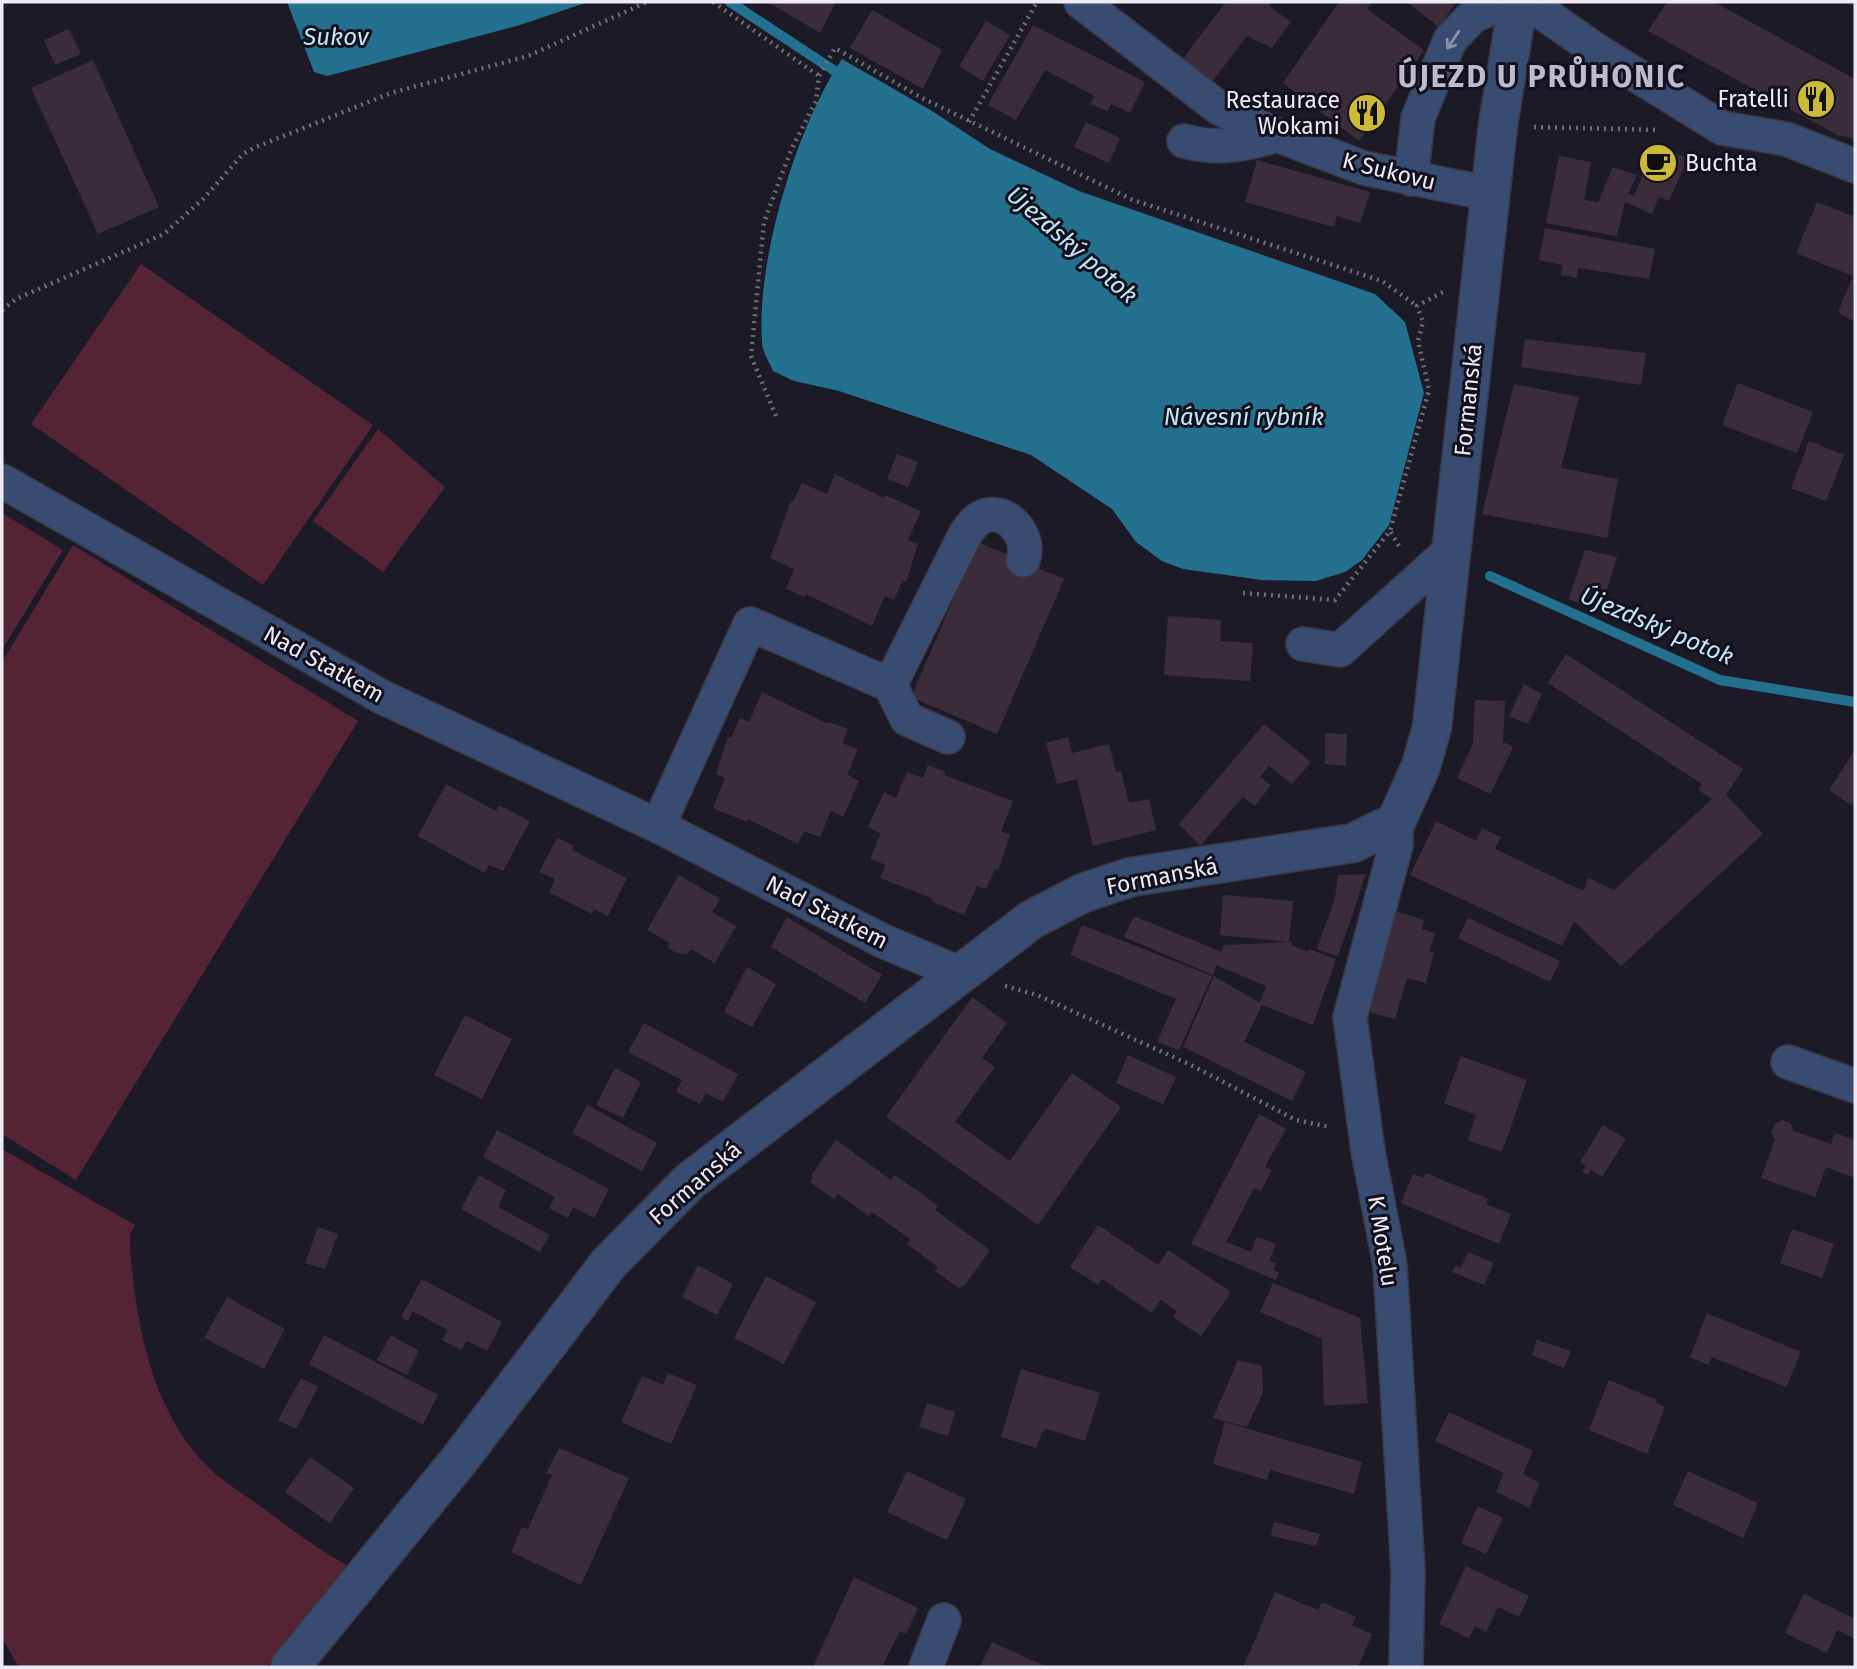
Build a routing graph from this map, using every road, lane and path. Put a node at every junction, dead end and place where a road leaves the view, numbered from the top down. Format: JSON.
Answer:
{"nodes":[{"id":1,"x":647,"y":2,"type":"edge"},
{"id":2,"x":713,"y":2,"type":"edge"},
{"id":3,"x":1037,"y":2,"type":"edge"},
{"id":4,"x":1081,"y":2,"type":"edge"},
{"id":5,"x":1506,"y":2,"type":"edge"},
{"id":6,"x":1518,"y":2,"type":"edge"},
{"id":7,"x":1527,"y":2,"type":"edge"},
{"id":8,"x":819,"y":76,"type":"junction"},
{"id":9,"x":969,"y":122,"type":"junction"},
{"id":10,"x":1499,"y":125,"type":"junction"},
{"id":11,"x":1722,"y":128,"type":"junction"},
{"id":12,"x":1277,"y":135,"type":"junction"},
{"id":13,"x":1184,"y":141,"type":"dead end"},
{"id":14,"x":1855,"y":166,"type":"edge"},
{"id":15,"x":1411,"y":179,"type":"junction"},
{"id":16,"x":1491,"y":194,"type":"junction"},
{"id":17,"x":1447,"y":289,"type":"dead end"},
{"id":18,"x":1417,"y":306,"type":"junction"},
{"id":19,"x":2,"y":310,"type":"edge"},
{"id":20,"x":776,"y":416,"type":"dead end"},
{"id":21,"x":2,"y":481,"type":"edge"},
{"id":22,"x":1451,"y":550,"type":"junction"},
{"id":23,"x":1023,"y":560,"type":"dead end"},
{"id":24,"x":1243,"y":593,"type":"dead end"},
{"id":25,"x":1303,"y":644,"type":"dead end"},
{"id":26,"x":890,"y":685,"type":"junction"},
{"id":27,"x":948,"y":737,"type":"dead end"},
{"id":28,"x":1396,"y":822,"type":"junction"},
{"id":29,"x":658,"y":825,"type":"junction"},
{"id":30,"x":961,"y":974,"type":"junction"},
{"id":31,"x":1788,"y":1062,"type":"dead end"},
{"id":32,"x":1855,"y":1086,"type":"edge"},
{"id":33,"x":1364,"y":1125,"type":"junction"},
{"id":34,"x":944,"y":1620,"type":"dead end"},
{"id":35,"x":290,"y":1667,"type":"edge"},
{"id":36,"x":926,"y":1667,"type":"edge"},
{"id":37,"x":1406,"y":1667,"type":"edge"}],
"edges":[{"from":1,"to":19,"type":"path"},
{"from":2,"to":8,"type":"path"},
{"from":3,"to":9,"type":"path"},
{"from":4,"to":12,"type":"street","name":"K Sukovu"},
{"from":5,"to":15,"type":"street","one_way":true},
{"from":6,"to":10,"type":"street","name":"Formanská"},
{"from":7,"to":11,"type":"street"},
{"from":8,"to":9,"type":"path"},
{"from":8,"to":20,"type":"path"},
{"from":9,"to":18,"type":"path"},
{"from":10,"to":11,"type":"path"},
{"from":10,"to":16,"type":"street","name":"Formanská"},
{"from":11,"to":14,"type":"street"},
{"from":12,"to":13,"type":"street"},
{"from":12,"to":15,"type":"street","name":"K Sukovu"},
{"from":15,"to":16,"type":"street","name":"K Sukovu"},
{"from":16,"to":22,"type":"street","name":"Formanská"},
{"from":17,"to":18,"type":"path"},
{"from":18,"to":24,"type":"path"},
{"from":21,"to":29,"type":"street","name":"Nad Statkem"},
{"from":22,"to":25,"type":"street"},
{"from":22,"to":28,"type":"street","name":"Formanská"},
{"from":23,"to":26,"type":"street"},
{"from":26,"to":27,"type":"street"},
{"from":26,"to":29,"type":"street"},
{"from":28,"to":30,"type":"street","name":"Formanská"},
{"from":28,"to":33,"type":"street","name":"K Motelu"},
{"from":29,"to":30,"type":"street","name":"Nad Statkem"},
{"from":30,"to":33,"type":"path"},
{"from":30,"to":35,"type":"street","name":"Formanská"},
{"from":31,"to":32,"type":"street"},
{"from":33,"to":37,"type":"street","name":"K Motelu"},
{"from":34,"to":36,"type":"street"}]}
